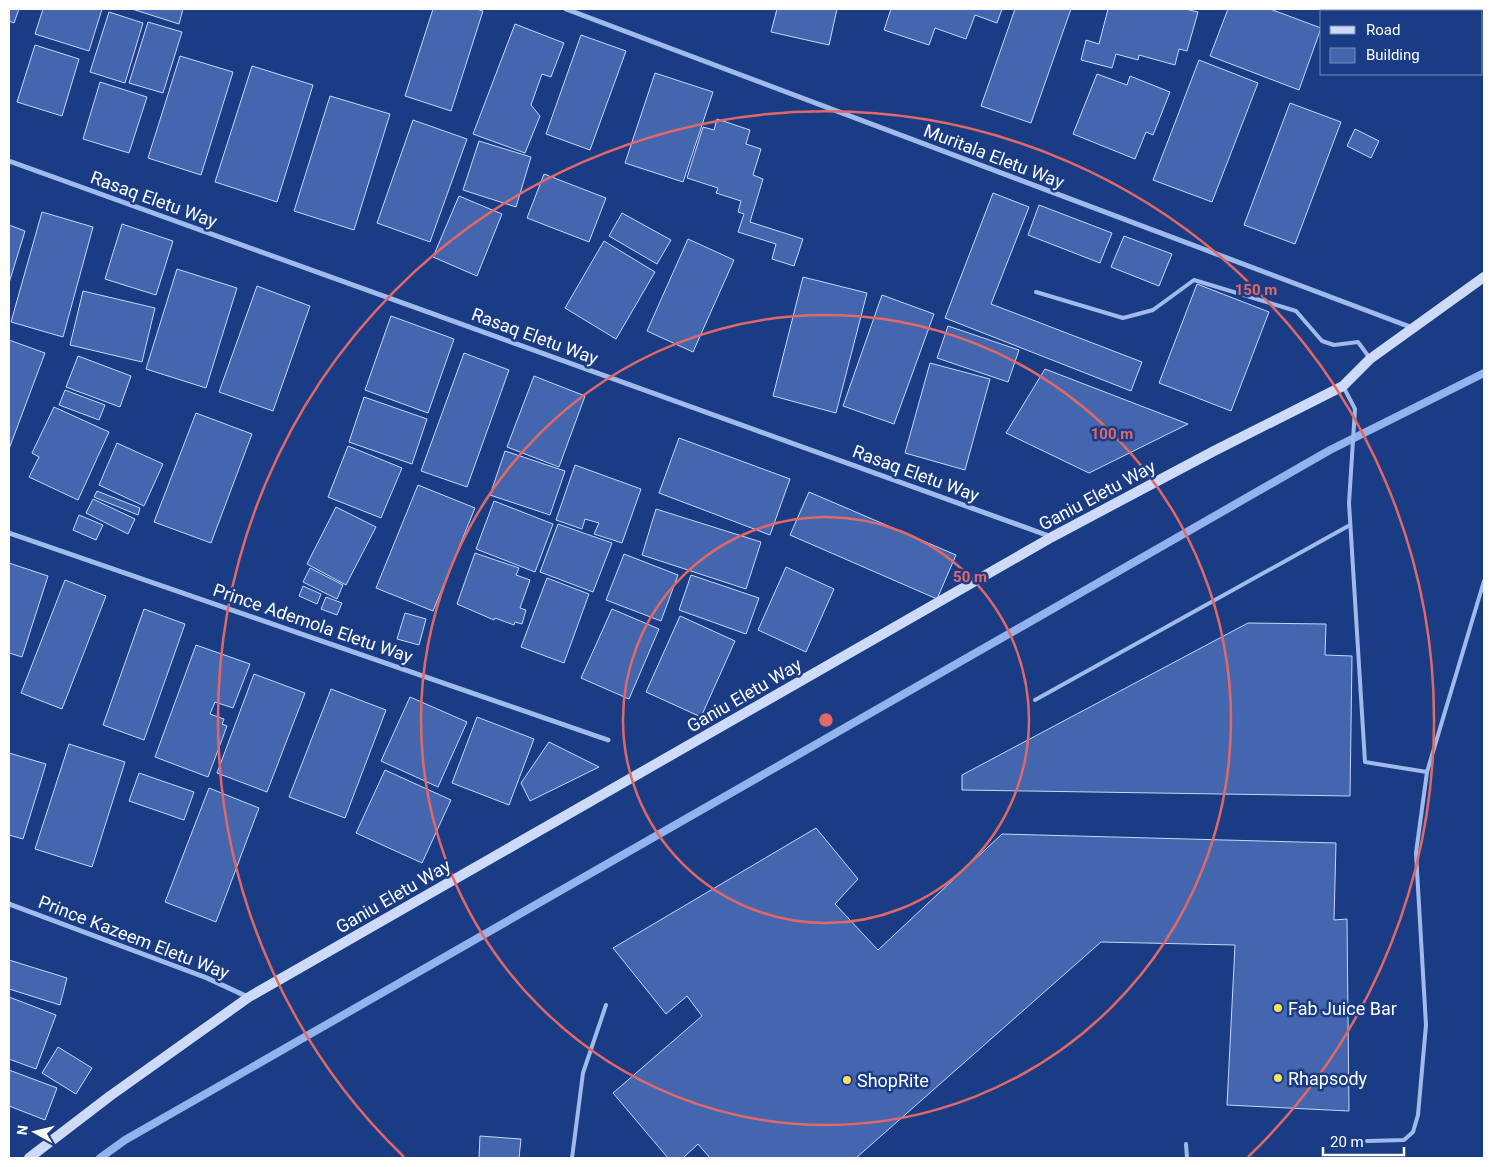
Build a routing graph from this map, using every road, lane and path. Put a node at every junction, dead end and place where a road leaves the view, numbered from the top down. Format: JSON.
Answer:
{"nodes":[{"id":1,"x":566,"y":9,"type":"edge"},
{"id":2,"x":9,"y":162,"type":"edge"},
{"id":3,"x":1484,"y":277,"type":"edge"},
{"id":4,"x":1036,"y":292,"type":"dead end"},
{"id":5,"x":1414,"y":328,"type":"junction"},
{"id":6,"x":1370,"y":359,"type":"junction"},
{"id":7,"x":1343,"y":386,"type":"junction"},
{"id":8,"x":1350,"y":526,"type":"junction"},
{"id":9,"x":9,"y":533,"type":"edge"},
{"id":10,"x":1052,"y":537,"type":"junction"},
{"id":11,"x":1484,"y":581,"type":"edge"},
{"id":12,"x":1035,"y":700,"type":"dead end"},
{"id":13,"x":608,"y":740,"type":"dead end"},
{"id":14,"x":1427,"y":772,"type":"junction"},
{"id":15,"x":9,"y":904,"type":"edge"},
{"id":16,"x":249,"y":997,"type":"junction"},
{"id":17,"x":606,"y":1006,"type":"dead end"},
{"id":18,"x":1367,"y":1141,"type":"dead end"},
{"id":19,"x":1186,"y":1144,"type":"dead end"},
{"id":20,"x":29,"y":1158,"type":"edge"},
{"id":21,"x":572,"y":1158,"type":"edge"},
{"id":22,"x":1187,"y":1158,"type":"edge"}],
"edges":[{"from":1,"to":5,"type":"street","name":"Muritala Eletu Way"},
{"from":2,"to":10,"type":"street","name":"Rasaq Eletu Way"},
{"from":3,"to":5,"type":"street","name":"Ganiu Eletu Way"},
{"from":4,"to":6,"type":"lane"},
{"from":5,"to":6,"type":"street","name":"Ganiu Eletu Way"},
{"from":6,"to":7,"type":"street","name":"Ganiu Eletu Way"},
{"from":7,"to":8,"type":"lane"},
{"from":7,"to":10,"type":"street","name":"Ganiu Eletu Way"},
{"from":8,"to":12,"type":"lane"},
{"from":8,"to":14,"type":"lane"},
{"from":9,"to":13,"type":"street","name":"Prince Ademola Eletu Way"},
{"from":10,"to":16,"type":"street","name":"Ganiu Eletu Way"},
{"from":11,"to":14,"type":"lane"},
{"from":14,"to":18,"type":"lane"},
{"from":15,"to":16,"type":"street","name":"Prince Kazeem Eletu Way"},
{"from":16,"to":20,"type":"street","name":"Ganiu Eletu Way"},
{"from":17,"to":21,"type":"lane"},
{"from":19,"to":22,"type":"lane"}]}
